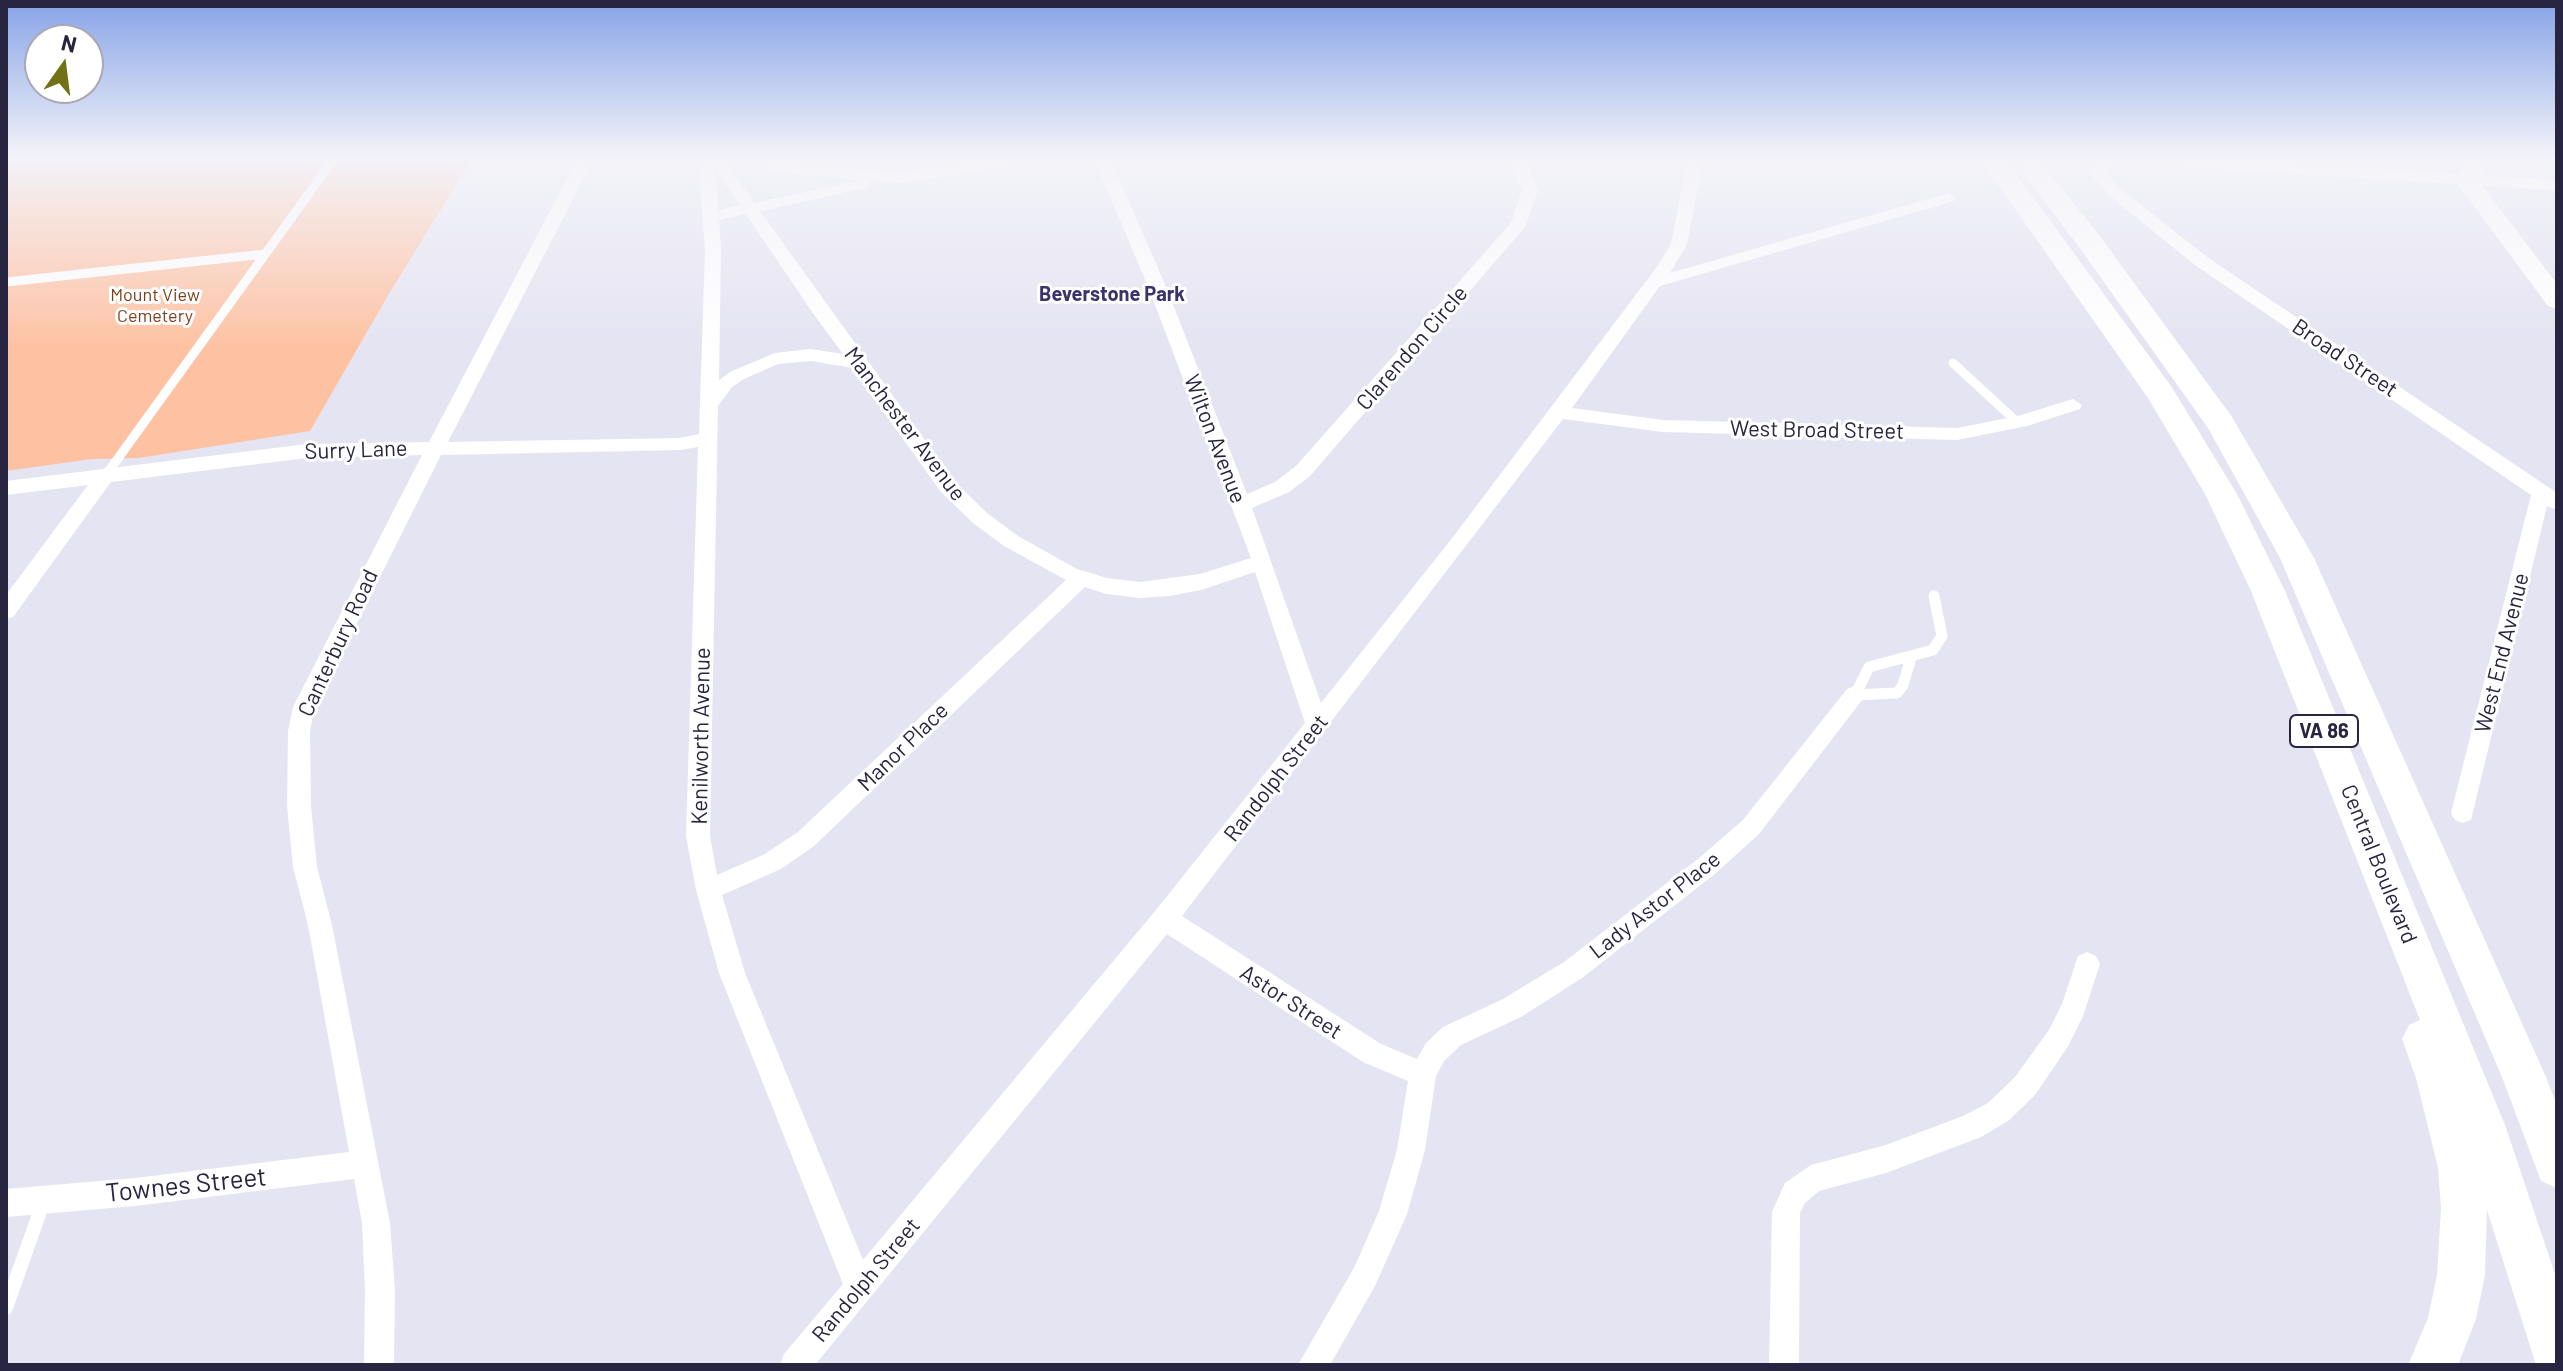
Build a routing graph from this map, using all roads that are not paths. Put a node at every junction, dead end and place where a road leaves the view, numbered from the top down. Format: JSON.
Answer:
{"nodes":[{"id":1,"x":290,"y":220,"type":"edge"},
{"id":2,"x":554,"y":220,"type":"edge"},
{"id":3,"x":713,"y":220,"type":"edge"},
{"id":4,"x":758,"y":220,"type":"edge"},
{"id":5,"x":1128,"y":220,"type":"edge"},
{"id":6,"x":1520,"y":220,"type":"edge"},
{"id":7,"x":1684,"y":220,"type":"edge"},
{"id":8,"x":1872,"y":220,"type":"edge"},
{"id":9,"x":2037,"y":220,"type":"edge"},
{"id":10,"x":2071,"y":220,"type":"edge"},
{"id":11,"x":2148,"y":220,"type":"edge"},
{"id":12,"x":2496,"y":220,"type":"edge"},
{"id":13,"x":265,"y":254,"type":"junction"},
{"id":14,"x":6,"y":282,"type":"edge"},
{"id":15,"x":1653,"y":283,"type":"junction"},
{"id":16,"x":2557,"y":301,"type":"edge"},
{"id":17,"x":859,"y":363,"type":"junction"},
{"id":18,"x":1953,"y":363,"type":"dead end"},
{"id":19,"x":709,"y":405,"type":"junction"},
{"id":20,"x":2073,"y":405,"type":"dead end"},
{"id":21,"x":1557,"y":412,"type":"junction"},
{"id":22,"x":2017,"y":422,"type":"junction"},
{"id":23,"x":708,"y":439,"type":"junction"},
{"id":24,"x":437,"y":447,"type":"junction"},
{"id":25,"x":104,"y":477,"type":"junction"},
{"id":26,"x":6,"y":488,"type":"edge"},
{"id":27,"x":2549,"y":498,"type":"edge"},
{"id":28,"x":1241,"y":505,"type":"junction"},
{"id":29,"x":1262,"y":562,"type":"junction"},
{"id":30,"x":1080,"y":579,"type":"junction"},
{"id":31,"x":1934,"y":596,"type":"dead end"},
{"id":32,"x":6,"y":611,"type":"edge"},
{"id":33,"x":1911,"y":658,"type":"junction"},
{"id":34,"x":1855,"y":695,"type":"junction"},
{"id":35,"x":1317,"y":726,"type":"junction"},
{"id":36,"x":2356,"y":807,"type":"junction"},
{"id":37,"x":2463,"y":813,"type":"dead end"},
{"id":38,"x":708,"y":890,"type":"junction"},
{"id":39,"x":2446,"y":895,"type":"junction"},
{"id":40,"x":1165,"y":918,"type":"junction"},
{"id":41,"x":2087,"y":964,"type":"dead end"},
{"id":42,"x":1423,"y":1074,"type":"junction"},
{"id":43,"x":2557,"y":1107,"type":"edge"},
{"id":44,"x":365,"y":1164,"type":"junction"},
{"id":45,"x":2557,"y":1165,"type":"edge"},
{"id":46,"x":45,"y":1200,"type":"junction"},
{"id":47,"x":6,"y":1203,"type":"edge"},
{"id":48,"x":859,"y":1287,"type":"junction"},
{"id":49,"x":6,"y":1308,"type":"edge"},
{"id":50,"x":2557,"y":1355,"type":"edge"},
{"id":51,"x":379,"y":1365,"type":"edge"},
{"id":52,"x":795,"y":1365,"type":"edge"},
{"id":53,"x":1313,"y":1365,"type":"edge"},
{"id":54,"x":1784,"y":1365,"type":"edge"},
{"id":55,"x":2433,"y":1365,"type":"edge"}],
"edges":[{"from":1,"to":13,"type":"lane"},
{"from":2,"to":24,"type":"street","name":"Canterbury Road"},
{"from":3,"to":19,"type":"street","name":"Kenilworth Avenue"},
{"from":4,"to":17,"type":"street","name":"Manchester Avenue"},
{"from":5,"to":28,"type":"street","name":"Wilton Avenue"},
{"from":6,"to":28,"type":"street","name":"Clarendon Circle"},
{"from":7,"to":15,"type":"street","name":"Randolph Street"},
{"from":8,"to":15,"type":"street"},
{"from":9,"to":36,"type":"main road","name":"Central Boulevard","number":"VA 86"},
{"from":10,"to":39,"type":"main road","number":"VA 86"},
{"from":11,"to":27,"type":"street","name":"Broad Street"},
{"from":12,"to":16,"type":"street"},
{"from":13,"to":14,"type":"lane"},
{"from":13,"to":25,"type":"lane"},
{"from":15,"to":21,"type":"street","name":"Randolph Street"},
{"from":17,"to":19,"type":"street"},
{"from":17,"to":30,"type":"street","name":"Manchester Avenue"},
{"from":18,"to":22,"type":"lane"},
{"from":19,"to":23,"type":"street","name":"Kenilworth Avenue"},
{"from":20,"to":22,"type":"street","name":"West Broad Street"},
{"from":21,"to":22,"type":"street","name":"West Broad Street"},
{"from":21,"to":35,"type":"street","name":"Randolph Street"},
{"from":23,"to":24,"type":"street","name":"Surry Lane"},
{"from":23,"to":38,"type":"street","name":"Kenilworth Avenue"},
{"from":24,"to":25,"type":"street","name":"Surry Lane"},
{"from":24,"to":44,"type":"street","name":"Canterbury Road"},
{"from":25,"to":26,"type":"street","name":"Surry Lane"},
{"from":25,"to":32,"type":"street"},
{"from":27,"to":37,"type":"street","name":"West End Avenue"},
{"from":28,"to":29,"type":"street","name":"Wilton Avenue"},
{"from":29,"to":30,"type":"street","name":"Manchester Avenue"},
{"from":29,"to":35,"type":"street","name":"Wilton Avenue"},
{"from":30,"to":38,"type":"street","name":"Manor Place"},
{"from":31,"to":33,"type":"lane"},
{"from":33,"to":34,"type":"lane"},
{"from":33,"to":34,"type":"lane"},
{"from":34,"to":42,"type":"street","name":"Lady Astor Place"},
{"from":35,"to":40,"type":"street","name":"Randolph Street"},
{"from":36,"to":50,"type":"main road","name":"Central Boulevard","number":"VA 86"},
{"from":36,"to":55,"type":"main road"},
{"from":38,"to":48,"type":"street","name":"Kenilworth Avenue"},
{"from":39,"to":43,"type":"main road"},
{"from":39,"to":45,"type":"main road","number":"VA 86"},
{"from":40,"to":42,"type":"street","name":"Astor Street"},
{"from":40,"to":48,"type":"street","name":"Randolph Street"},
{"from":41,"to":54,"type":"street"},
{"from":42,"to":53,"type":"street"},
{"from":44,"to":46,"type":"street","name":"Townes Street"},
{"from":44,"to":51,"type":"street","name":"Canterbury Road"},
{"from":46,"to":47,"type":"street","name":"Townes Street"},
{"from":46,"to":49,"type":"lane"},
{"from":48,"to":52,"type":"street","name":"Randolph Street"}]}
